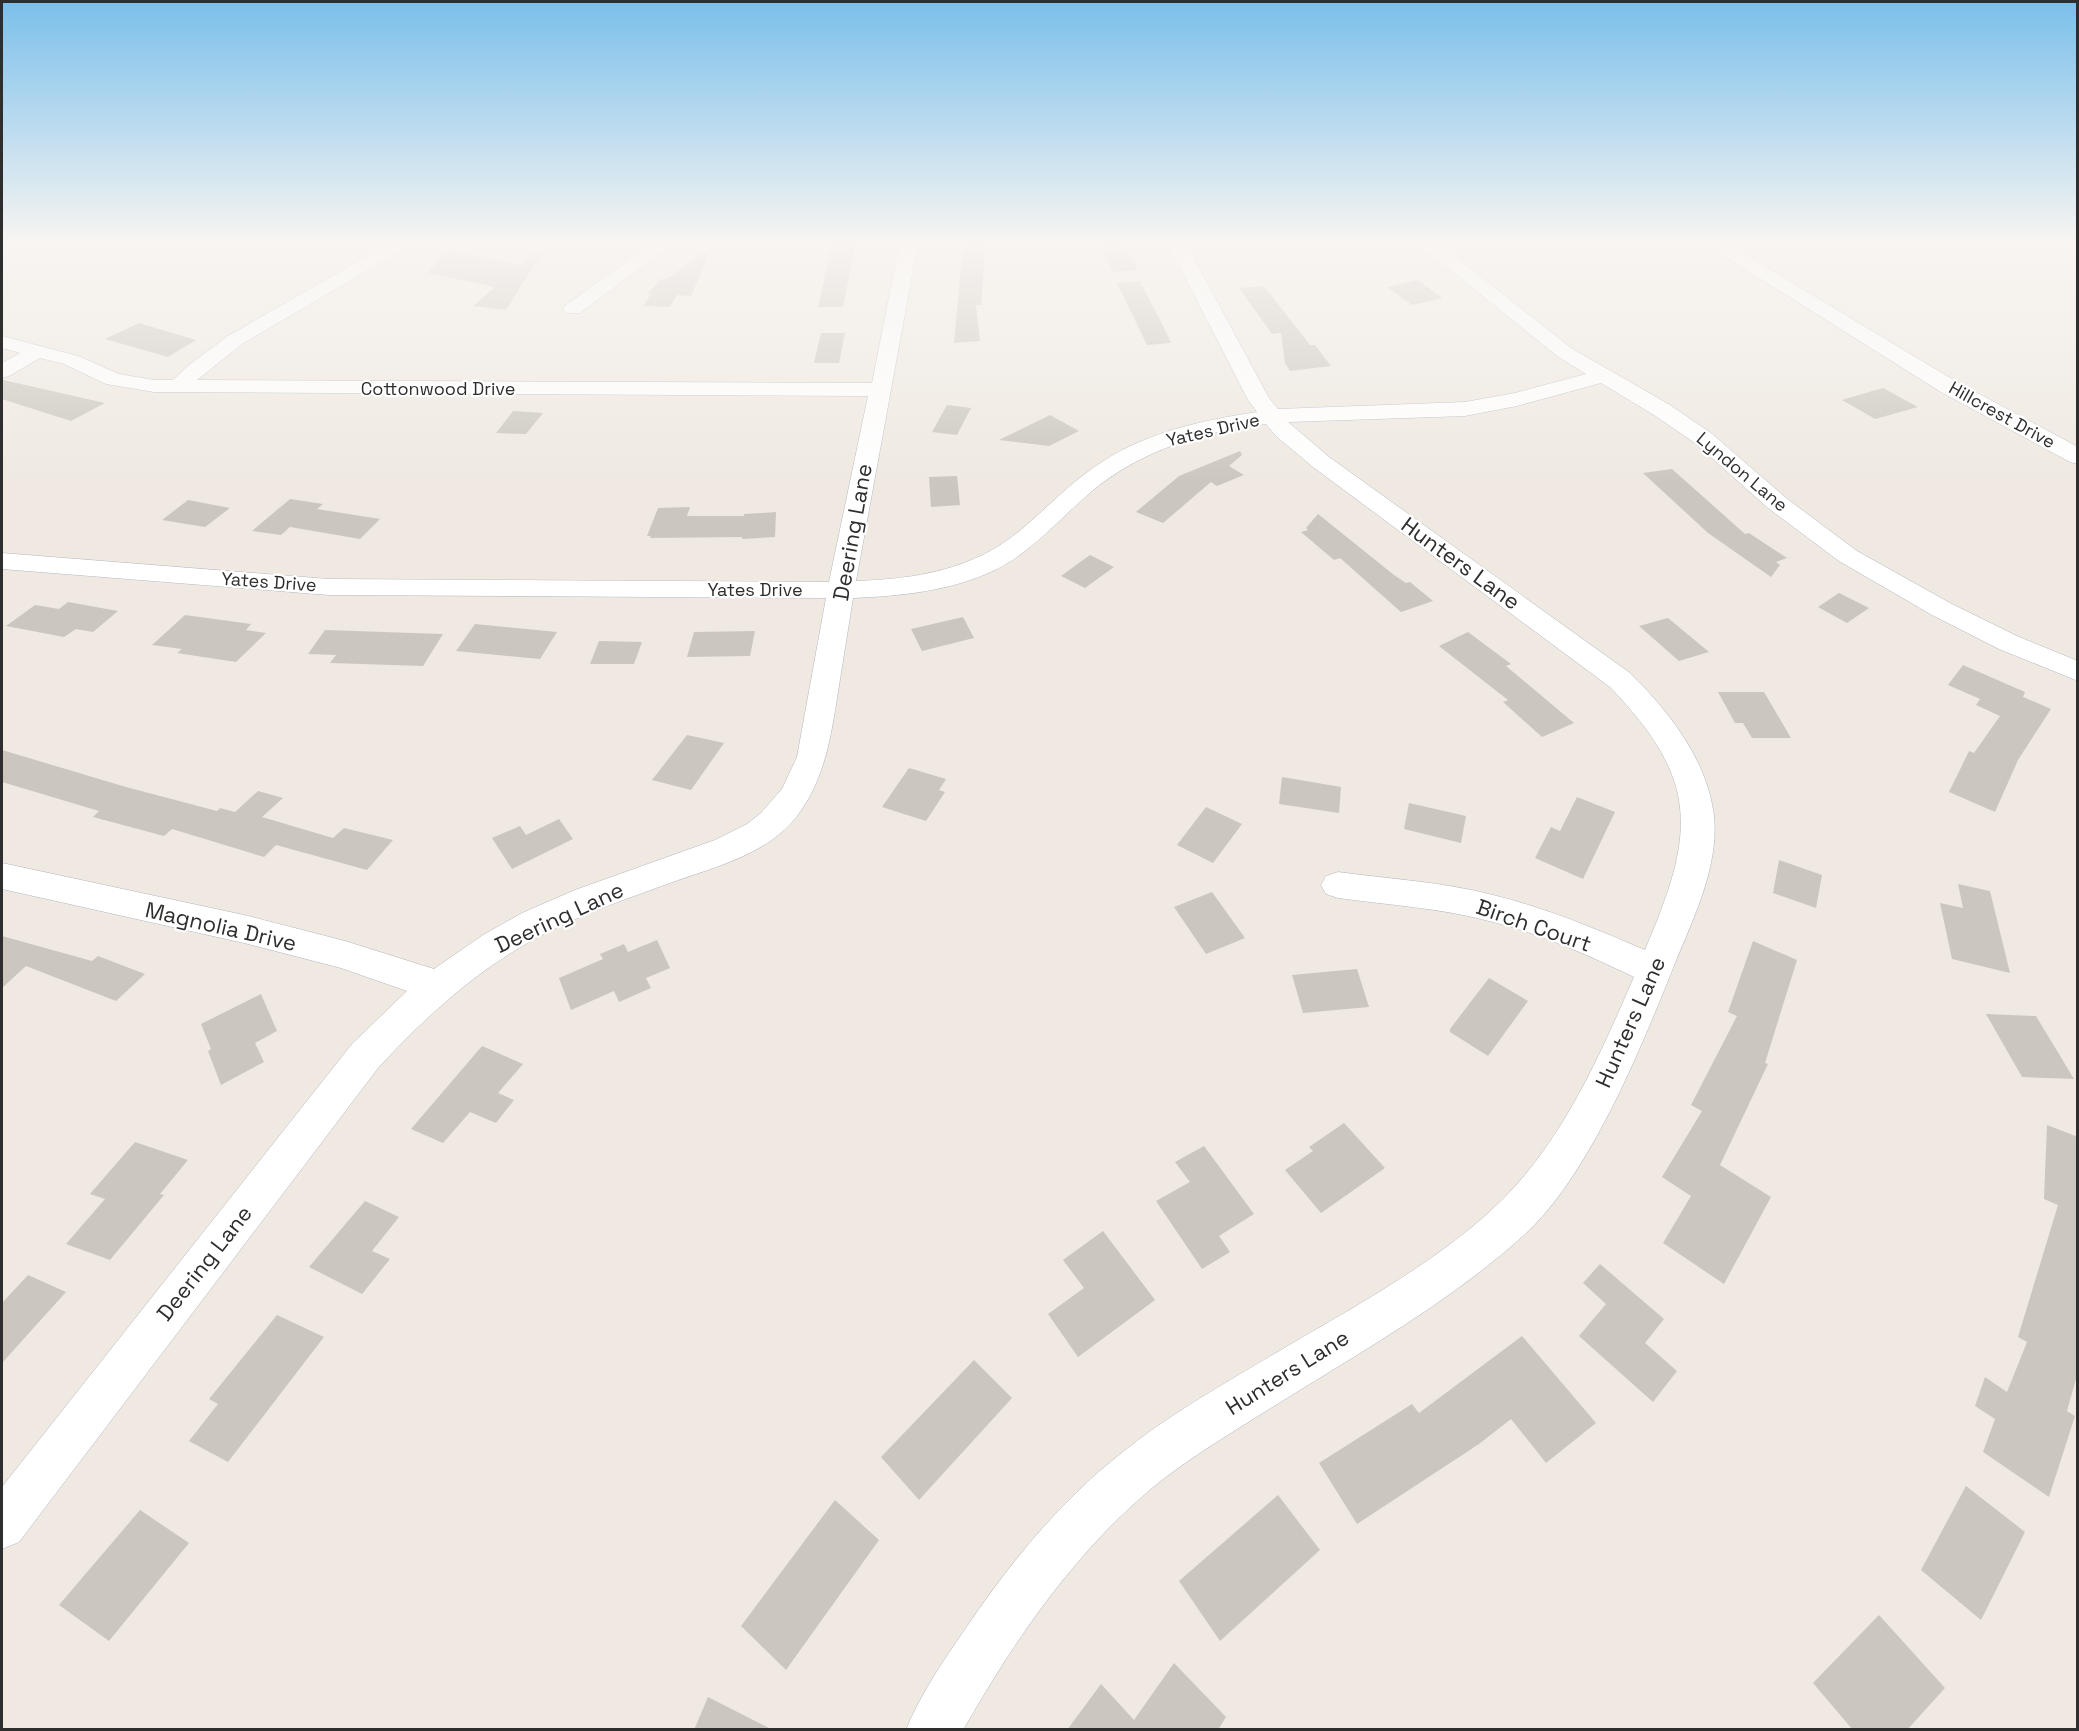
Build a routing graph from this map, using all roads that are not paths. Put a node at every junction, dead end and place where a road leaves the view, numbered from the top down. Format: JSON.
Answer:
{"nodes":[{"id":1,"x":265,"y":323,"type":"edge"},
{"id":2,"x":894,"y":323,"type":"edge"},
{"id":3,"x":1218,"y":323,"type":"edge"},
{"id":4,"x":1526,"y":323,"type":"edge"},
{"id":5,"x":1844,"y":323,"type":"edge"},
{"id":6,"x":2,"y":342,"type":"edge"},
{"id":7,"x":38,"y":351,"type":"junction"},
{"id":8,"x":2,"y":372,"type":"edge"},
{"id":9,"x":1602,"y":376,"type":"junction"},
{"id":10,"x":178,"y":387,"type":"junction"},
{"id":11,"x":881,"y":390,"type":"junction"},
{"id":12,"x":1271,"y":417,"type":"junction"},
{"id":13,"x":2078,"y":457,"type":"edge"},
{"id":14,"x":2,"y":561,"type":"edge"},
{"id":15,"x":841,"y":590,"type":"junction"},
{"id":16,"x":2078,"y":672,"type":"edge"},
{"id":17,"x":2,"y":876,"type":"edge"},
{"id":18,"x":1338,"y":885,"type":"dead end"},
{"id":19,"x":1655,"y":970,"type":"junction"},
{"id":20,"x":439,"y":985,"type":"junction"},
{"id":21,"x":2,"y":1525,"type":"edge"},
{"id":22,"x":933,"y":1730,"type":"edge"}],
"edges":[{"from":1,"to":10,"type":"street"},
{"from":2,"to":11,"type":"street","name":"Deering Lane"},
{"from":3,"to":12,"type":"street","name":"Hunters Lane"},
{"from":4,"to":9,"type":"street","name":"Lyndon Lane"},
{"from":5,"to":13,"type":"street","name":"Hillcrest Drive"},
{"from":6,"to":7,"type":"street","name":"Cottonwood Drive"},
{"from":7,"to":8,"type":"street"},
{"from":7,"to":10,"type":"street","name":"Cottonwood Drive"},
{"from":9,"to":12,"type":"street","name":"Yates Drive"},
{"from":9,"to":16,"type":"street","name":"Lyndon Lane"},
{"from":10,"to":11,"type":"street","name":"Cottonwood Drive"},
{"from":11,"to":15,"type":"street","name":"Deering Lane"},
{"from":12,"to":15,"type":"street","name":"Yates Drive"},
{"from":12,"to":19,"type":"street","name":"Hunters Lane"},
{"from":14,"to":15,"type":"street","name":"Yates Drive"},
{"from":15,"to":20,"type":"street","name":"Deering Lane"},
{"from":17,"to":20,"type":"street","name":"Magnolia Drive"},
{"from":18,"to":19,"type":"street","name":"Birch Court"},
{"from":19,"to":22,"type":"street","name":"Hunters Lane"},
{"from":20,"to":21,"type":"street","name":"Deering Lane"}]}
